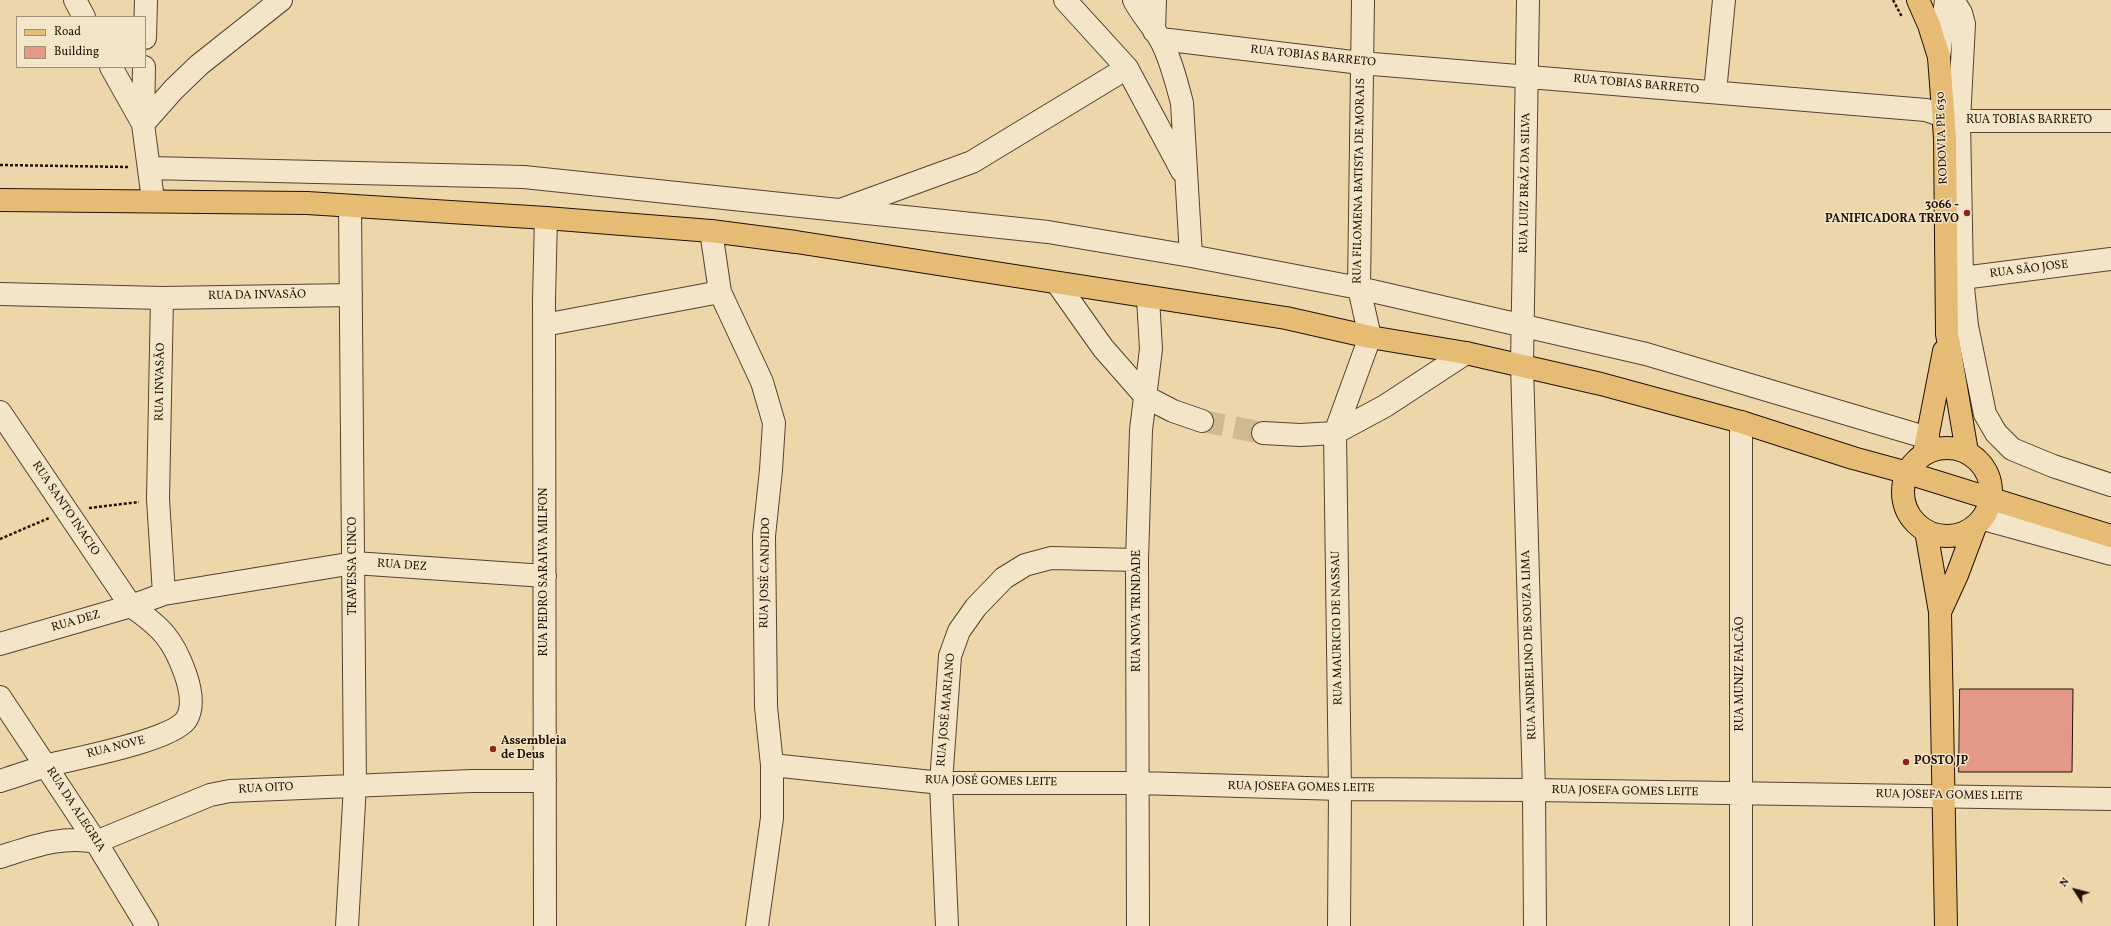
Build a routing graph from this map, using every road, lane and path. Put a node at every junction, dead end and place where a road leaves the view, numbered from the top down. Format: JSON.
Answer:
{"nodes":[{"id":1,"x":75,"y":0,"type":"edge"},
{"id":2,"x":146,"y":0,"type":"edge"},
{"id":3,"x":281,"y":0,"type":"edge"},
{"id":4,"x":1065,"y":0,"type":"edge"},
{"id":5,"x":1134,"y":0,"type":"edge"},
{"id":6,"x":1155,"y":0,"type":"edge"},
{"id":7,"x":1363,"y":0,"type":"edge"},
{"id":8,"x":1528,"y":0,"type":"edge"},
{"id":9,"x":1724,"y":0,"type":"edge"},
{"id":10,"x":1893,"y":0,"type":"edge"},
{"id":11,"x":1918,"y":0,"type":"edge"},
{"id":12,"x":1946,"y":0,"type":"edge"},
{"id":13,"x":1953,"y":0,"type":"edge"},
{"id":14,"x":83,"y":16,"type":"edge"},
{"id":15,"x":146,"y":16,"type":"edge"},
{"id":16,"x":1903,"y":19,"type":"dead end"},
{"id":17,"x":1157,"y":35,"type":"junction"},
{"id":18,"x":1939,"y":57,"type":"junction"},
{"id":19,"x":1361,"y":63,"type":"junction"},
{"id":20,"x":112,"y":68,"type":"edge"},
{"id":21,"x":144,"y":68,"type":"edge"},
{"id":22,"x":1127,"y":68,"type":"junction"},
{"id":23,"x":1528,"y":76,"type":"junction"},
{"id":24,"x":1715,"y":92,"type":"junction"},
{"id":25,"x":1951,"y":118,"type":"junction"},
{"id":26,"x":2111,"y":121,"type":"edge"},
{"id":27,"x":143,"y":124,"type":"junction"},
{"id":28,"x":0,"y":165,"type":"edge"},
{"id":29,"x":150,"y":168,"type":"junction"},
{"id":30,"x":1185,"y":178,"type":"junction"},
{"id":31,"x":0,"y":200,"type":"edge"},
{"id":32,"x":153,"y":200,"type":"junction"},
{"id":33,"x":350,"y":206,"type":"junction"},
{"id":34,"x":839,"y":211,"type":"junction"},
{"id":35,"x":546,"y":218,"type":"junction"},
{"id":36,"x":711,"y":231,"type":"junction"},
{"id":37,"x":1191,"y":256,"type":"junction"},
{"id":38,"x":2111,"y":259,"type":"edge"},
{"id":39,"x":1954,"y":279,"type":"junction"},
{"id":40,"x":1057,"y":283,"type":"junction"},
{"id":41,"x":1359,"y":288,"type":"junction"},
{"id":42,"x":720,"y":292,"type":"junction"},
{"id":43,"x":0,"y":294,"type":"edge"},
{"id":44,"x":351,"y":295,"type":"junction"},
{"id":45,"x":162,"y":298,"type":"junction"},
{"id":46,"x":1148,"y":298,"type":"junction"},
{"id":47,"x":544,"y":325,"type":"junction"},
{"id":48,"x":1522,"y":327,"type":"junction"},
{"id":49,"x":1947,"y":334,"type":"junction"},
{"id":50,"x":1370,"y":337,"type":"junction"},
{"id":51,"x":1466,"y":353,"type":"junction"},
{"id":52,"x":1522,"y":365,"type":"junction"},
{"id":53,"x":1146,"y":397,"type":"junction"},
{"id":54,"x":0,"y":412,"type":"edge"},
{"id":55,"x":1202,"y":421,"type":"tunnel mouth"},
{"id":56,"x":1741,"y":422,"type":"junction"},
{"id":57,"x":1263,"y":433,"type":"tunnel mouth"},
{"id":58,"x":1335,"y":433,"type":"junction"},
{"id":59,"x":1926,"y":446,"type":"junction"},
{"id":60,"x":1967,"y":452,"type":"junction"},
{"id":61,"x":1908,"y":472,"type":"junction"},
{"id":62,"x":2111,"y":485,"type":"edge"},
{"id":63,"x":1991,"y":499,"type":"junction"},
{"id":64,"x":1979,"y":523,"type":"junction"},
{"id":65,"x":1926,"y":531,"type":"junction"},
{"id":66,"x":2111,"y":536,"type":"edge"},
{"id":67,"x":2111,"y":554,"type":"edge"},
{"id":68,"x":1138,"y":560,"type":"junction"},
{"id":69,"x":354,"y":563,"type":"junction"},
{"id":70,"x":545,"y":576,"type":"junction"},
{"id":71,"x":164,"y":594,"type":"junction"},
{"id":72,"x":131,"y":606,"type":"junction"},
{"id":73,"x":1940,"y":612,"type":"junction"},
{"id":74,"x":0,"y":644,"type":"edge"},
{"id":75,"x":0,"y":697,"type":"edge"},
{"id":76,"x":772,"y":765,"type":"junction"},
{"id":77,"x":47,"y":766,"type":"junction"},
{"id":78,"x":0,"y":781,"type":"edge"},
{"id":79,"x":546,"y":781,"type":"junction"},
{"id":80,"x":1139,"y":783,"type":"junction"},
{"id":81,"x":941,"y":784,"type":"junction"},
{"id":82,"x":355,"y":785,"type":"junction"},
{"id":83,"x":1340,"y":789,"type":"junction"},
{"id":84,"x":1534,"y":790,"type":"junction"},
{"id":85,"x":1740,"y":794,"type":"junction"},
{"id":86,"x":1943,"y":796,"type":"junction"},
{"id":87,"x":2111,"y":799,"type":"edge"},
{"id":88,"x":96,"y":842,"type":"junction"},
{"id":89,"x":0,"y":858,"type":"edge"},
{"id":90,"x":147,"y":926,"type":"edge"},
{"id":91,"x":347,"y":926,"type":"edge"},
{"id":92,"x":545,"y":926,"type":"edge"},
{"id":93,"x":757,"y":926,"type":"edge"},
{"id":94,"x":947,"y":926,"type":"edge"},
{"id":95,"x":1138,"y":926,"type":"edge"},
{"id":96,"x":1339,"y":926,"type":"edge"},
{"id":97,"x":1535,"y":926,"type":"edge"},
{"id":98,"x":1741,"y":926,"type":"edge"},
{"id":99,"x":1946,"y":926,"type":"edge"}],
"edges":[{"from":1,"to":14,"type":"street"},
{"from":2,"to":15,"type":"street"},
{"from":3,"to":27,"type":"street"},
{"from":4,"to":22,"type":"street"},
{"from":5,"to":17,"type":"street"},
{"from":6,"to":17,"type":"street"},
{"from":7,"to":19,"type":"street","name":"RUA FILOMENA BATISTA DE MORAIS"},
{"from":8,"to":23,"type":"street","name":"RUA LUIZ BRÁZ DA SILVA"},
{"from":9,"to":24,"type":"street"},
{"from":10,"to":16,"type":"path"},
{"from":11,"to":18,"type":"main road","name":"RODOVIA PE 630"},
{"from":12,"to":18,"type":"street"},
{"from":13,"to":25,"type":"street"},
{"from":17,"to":19,"type":"street","name":"RUA TOBIAS BARRETO"},
{"from":17,"to":30,"type":"street"},
{"from":18,"to":25,"type":"main road","name":"RODOVIA PE 630"},
{"from":19,"to":23,"type":"street","name":"RUA TOBIAS BARRETO"},
{"from":19,"to":41,"type":"street","name":"RUA FILOMENA BATISTA DE MORAIS"},
{"from":20,"to":27,"type":"street"},
{"from":21,"to":27,"type":"street"},
{"from":22,"to":30,"type":"street"},
{"from":22,"to":34,"type":"street"},
{"from":23,"to":24,"type":"street","name":"RUA TOBIAS BARRETO"},
{"from":23,"to":48,"type":"street","name":"RUA LUIZ BRÁZ DA SILVA"},
{"from":24,"to":25,"type":"street","name":"RUA TOBIAS BARRETO"},
{"from":25,"to":26,"type":"street","name":"RUA TOBIAS BARRETO"},
{"from":25,"to":39,"type":"main road","name":"RODOVIA PE 630"},
{"from":27,"to":29,"type":"street"},
{"from":28,"to":29,"type":"path"},
{"from":29,"to":32,"type":"street"},
{"from":29,"to":34,"type":"street"},
{"from":30,"to":37,"type":"street"},
{"from":31,"to":32,"type":"main road"},
{"from":32,"to":33,"type":"main road"},
{"from":33,"to":35,"type":"main road"},
{"from":33,"to":44,"type":"street","name":"TRAVESSA CINCO"},
{"from":34,"to":37,"type":"street"},
{"from":35,"to":36,"type":"main road"},
{"from":35,"to":47,"type":"street","name":"RUA PEDRO SARAIVA MILFON"},
{"from":36,"to":40,"type":"main road"},
{"from":36,"to":42,"type":"street","name":"RUA JOSÉ CANDIDO"},
{"from":37,"to":41,"type":"street"},
{"from":38,"to":39,"type":"street","name":"RUA SÃO JOSE"},
{"from":39,"to":49,"type":"main road","name":"RODOVIA PE 630"},
{"from":39,"to":62,"type":"street"},
{"from":40,"to":46,"type":"main road"},
{"from":40,"to":53,"type":"street"},
{"from":41,"to":48,"type":"street"},
{"from":41,"to":50,"type":"street","name":"RUA FILOMENA BATISTA DE MORAIS"},
{"from":42,"to":47,"type":"street"},
{"from":42,"to":76,"type":"street","name":"RUA JOSÉ CANDIDO"},
{"from":43,"to":45,"type":"street"},
{"from":44,"to":45,"type":"street","name":"RUA DA INVASÃO"},
{"from":44,"to":69,"type":"street","name":"TRAVESSA CINCO"},
{"from":45,"to":71,"type":"street","name":"RUA INVASÃO"},
{"from":46,"to":50,"type":"main road"},
{"from":46,"to":53,"type":"street","name":"RUA NOVA TRINDADE"},
{"from":47,"to":70,"type":"street","name":"RUA PEDRO SARAIVA MILFON"},
{"from":48,"to":52,"type":"street","name":"RUA LUIZ BRÁZ DA SILVA"},
{"from":48,"to":59,"type":"street"},
{"from":49,"to":59,"type":"main road"},
{"from":49,"to":60,"type":"main road"},
{"from":50,"to":51,"type":"main road"},
{"from":50,"to":58,"type":"street","name":"RUA MAURICIO DE NASSAU"},
{"from":51,"to":52,"type":"main road"},
{"from":51,"to":58,"type":"street"},
{"from":52,"to":56,"type":"main road"},
{"from":52,"to":84,"type":"street","name":"RUA ANDRELINO DE SOUZA LIMA"},
{"from":53,"to":55,"type":"street"},
{"from":53,"to":68,"type":"street","name":"RUA NOVA TRINDADE"},
{"from":54,"to":72,"type":"street","name":"RUA SANTO INACIO"},
{"from":56,"to":61,"type":"main road"},
{"from":56,"to":85,"type":"street","name":"RUA MUNIZ FALCÃO"},
{"from":57,"to":58,"type":"street"},
{"from":58,"to":83,"type":"street","name":"RUA MAURICIO DE NASSAU"},
{"from":59,"to":60,"type":"main road"},
{"from":59,"to":61,"type":"main road"},
{"from":60,"to":63,"type":"main road"},
{"from":61,"to":63,"type":"main road"},
{"from":61,"to":65,"type":"main road"},
{"from":63,"to":64,"type":"main road"},
{"from":63,"to":66,"type":"main road"},
{"from":64,"to":65,"type":"main road"},
{"from":64,"to":67,"type":"street"},
{"from":64,"to":73,"type":"main road"},
{"from":65,"to":73,"type":"main road"},
{"from":68,"to":80,"type":"street","name":"RUA NOVA TRINDADE"},
{"from":68,"to":81,"type":"street","name":"RUA JOSÉ MARIANO"},
{"from":69,"to":70,"type":"street","name":"RUA DEZ"},
{"from":69,"to":71,"type":"street","name":"RUA DEZ"},
{"from":69,"to":82,"type":"street","name":"TRAVESSA CINCO"},
{"from":70,"to":79,"type":"street","name":"RUA PEDRO SARAIVA MILFON"},
{"from":71,"to":72,"type":"street"},
{"from":72,"to":74,"type":"street","name":"RUA DEZ"},
{"from":72,"to":77,"type":"street","name":"RUA NOVE"},
{"from":73,"to":86,"type":"main road"},
{"from":75,"to":77,"type":"street","name":"RUA DA ALEGRIA"},
{"from":76,"to":81,"type":"street","name":"RUA JOSÉ GOMES LEITE"},
{"from":76,"to":93,"type":"street","name":"RUA JOSÉ CANDIDO"},
{"from":77,"to":78,"type":"street","name":"RUA NOVE"},
{"from":77,"to":88,"type":"street","name":"RUA DA ALEGRIA"},
{"from":79,"to":82,"type":"street","name":"RUA OITO"},
{"from":79,"to":92,"type":"street","name":"RUA PEDRO SARAIVA MILFON"},
{"from":80,"to":81,"type":"street","name":"RUA JOSÉ GOMES LEITE"},
{"from":80,"to":83,"type":"street","name":"RUA JOSEFA GOMES LEITE"},
{"from":80,"to":95,"type":"street","name":"RUA NOVA TRINDADE"},
{"from":81,"to":94,"type":"street","name":"RUA JOSÉ MARIANO"},
{"from":82,"to":88,"type":"street","name":"RUA OITO"},
{"from":82,"to":91,"type":"street","name":"TRAVESSA CINCO"},
{"from":83,"to":84,"type":"street","name":"RUA JOSEFA GOMES LEITE"},
{"from":83,"to":96,"type":"street","name":"RUA MAURICIO DE NASSAU"},
{"from":84,"to":85,"type":"street","name":"RUA JOSEFA GOMES LEITE"},
{"from":84,"to":97,"type":"street","name":"RUA ANDRELINO DE SOUZA LIMA"},
{"from":85,"to":86,"type":"street","name":"RUA JOSEFA GOMES LEITE"},
{"from":85,"to":98,"type":"street","name":"RUA MUNIZ FALCÃO"},
{"from":86,"to":87,"type":"street","name":"RUA JOSEFA GOMES LEITE"},
{"from":86,"to":99,"type":"main road"},
{"from":88,"to":89,"type":"street"},
{"from":88,"to":90,"type":"street","name":"RUA DA ALEGRIA"}]}
